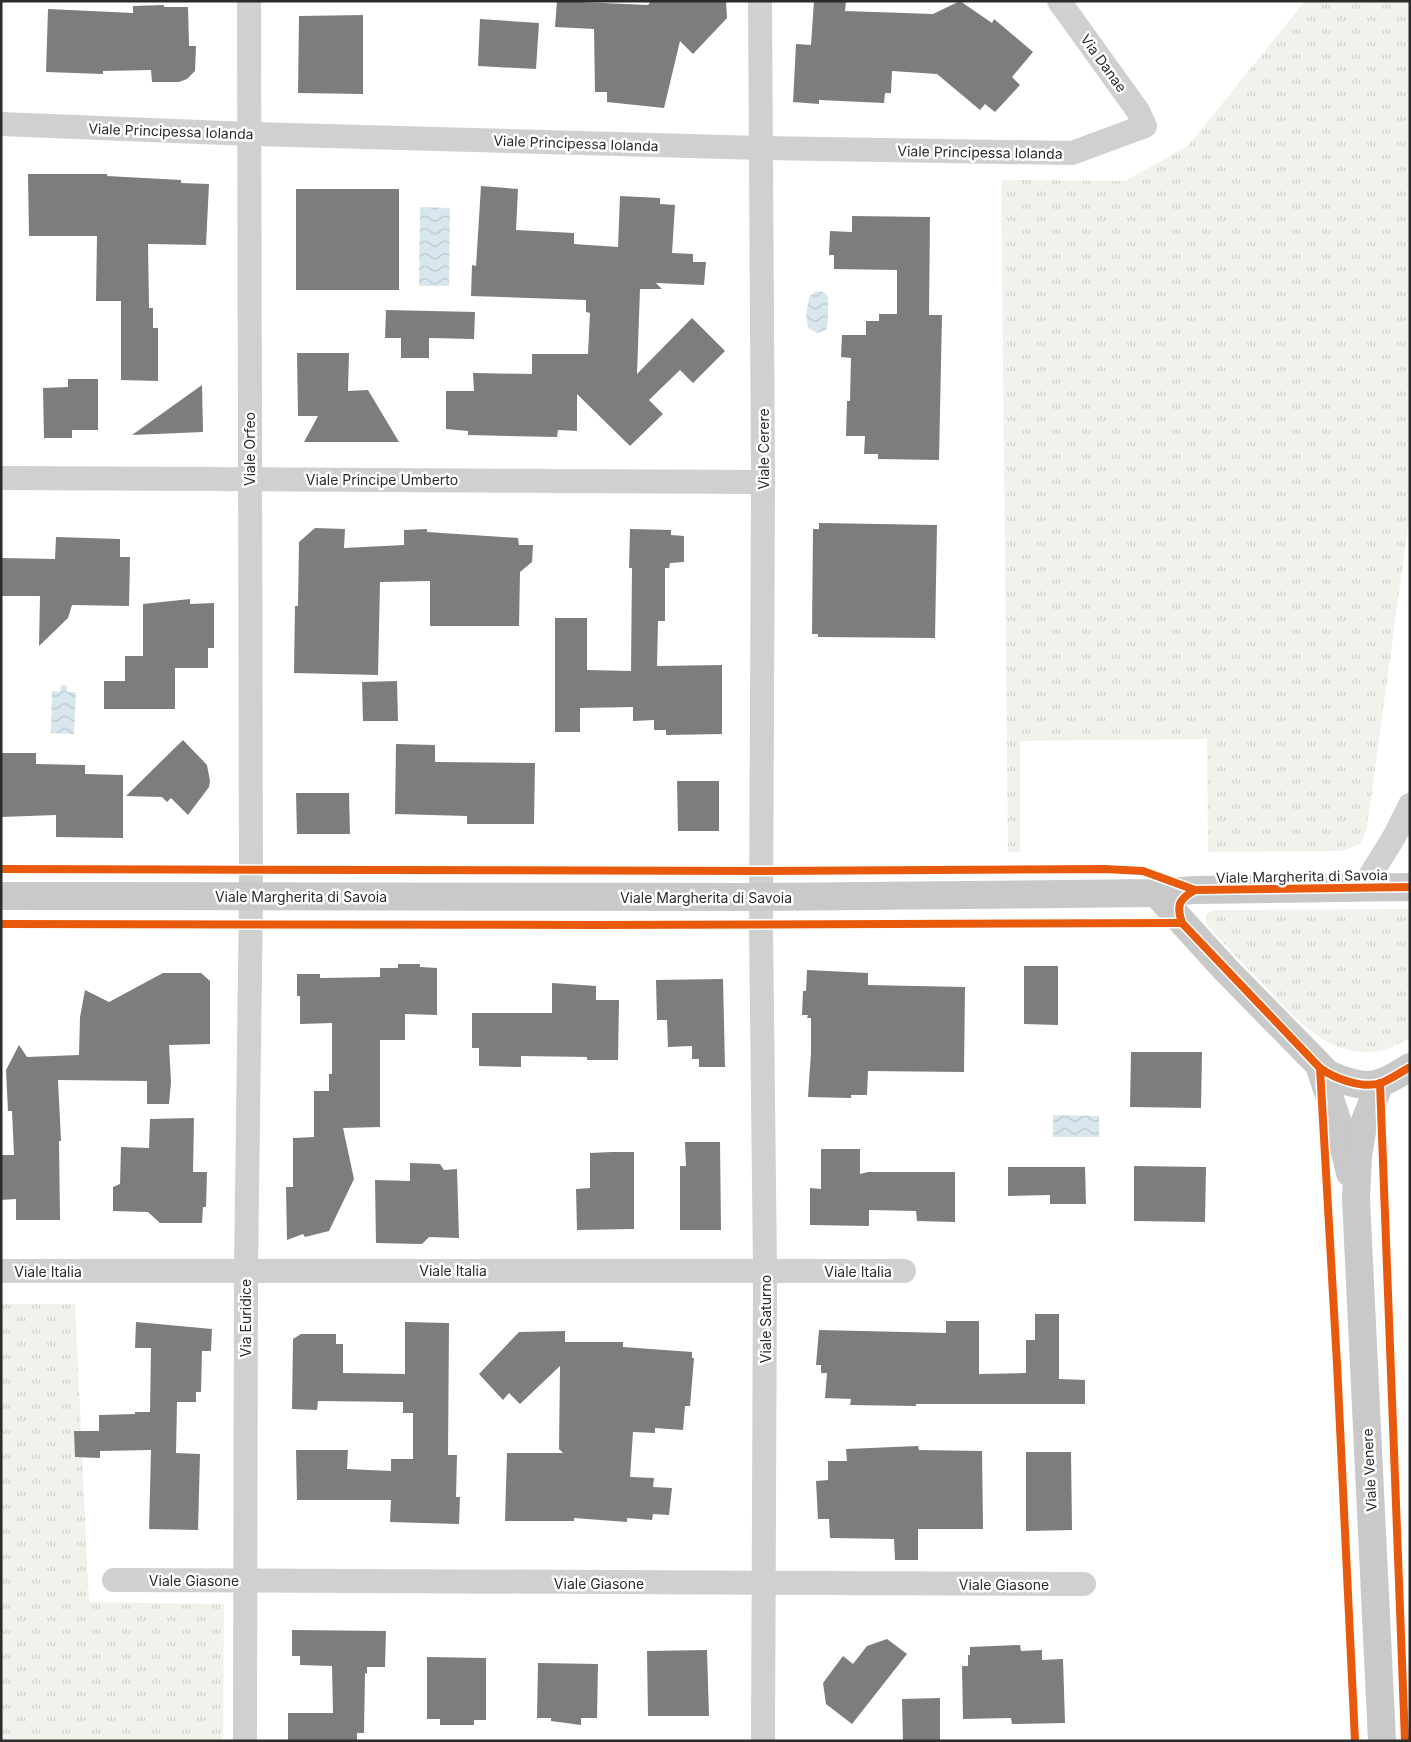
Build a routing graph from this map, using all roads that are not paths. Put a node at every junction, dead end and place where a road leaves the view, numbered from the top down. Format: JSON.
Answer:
{"nodes":[{"id":1,"x":249,"y":1,"type":"edge"},
{"id":2,"x":760,"y":1,"type":"edge"},
{"id":3,"x":1059,"y":1,"type":"edge"},
{"id":4,"x":1,"y":124,"type":"edge"},
{"id":5,"x":1145,"y":126,"type":"joint"},
{"id":6,"x":250,"y":134,"type":"junction"},
{"id":7,"x":762,"y":148,"type":"junction"},
{"id":8,"x":1,"y":478,"type":"edge"},
{"id":9,"x":249,"y":478,"type":"junction"},
{"id":10,"x":763,"y":482,"type":"junction"},
{"id":11,"x":1410,"y":805,"type":"edge"},
{"id":12,"x":1363,"y":887,"type":"junction"},
{"id":13,"x":1410,"y":887,"type":"edge"},
{"id":14,"x":1195,"y":890,"type":"junction"},
{"id":15,"x":1156,"y":893,"type":"junction"},
{"id":16,"x":1,"y":896,"type":"edge"},
{"id":17,"x":251,"y":896,"type":"junction"},
{"id":18,"x":761,"y":897,"type":"junction"},
{"id":19,"x":1182,"y":923,"type":"junction"},
{"id":20,"x":1410,"y":1067,"type":"edge"},
{"id":21,"x":1320,"y":1068,"type":"junction"},
{"id":22,"x":1380,"y":1083,"type":"junction"},
{"id":23,"x":1356,"y":1199,"type":"junction"},
{"id":24,"x":246,"y":1270,"type":"junction"},
{"id":25,"x":765,"y":1270,"type":"junction"},
{"id":26,"x":1,"y":1271,"type":"edge"},
{"id":27,"x":904,"y":1271,"type":"dead end"},
{"id":28,"x":114,"y":1580,"type":"dead end"},
{"id":29,"x":245,"y":1581,"type":"junction"},
{"id":30,"x":764,"y":1584,"type":"junction"},
{"id":31,"x":1084,"y":1584,"type":"dead end"},
{"id":32,"x":244,"y":1741,"type":"edge"},
{"id":33,"x":763,"y":1741,"type":"edge"},
{"id":34,"x":1382,"y":1741,"type":"edge"}],
"edges":[{"from":1,"to":6,"type":"street","name":"Viale Orfeo"},
{"from":2,"to":7,"type":"street","name":"Viale Cerere"},
{"from":3,"to":5,"type":"street","name":"Via Danae"},
{"from":4,"to":6,"type":"street","name":"Viale Principessa Iolanda"},
{"from":5,"to":7,"type":"street","name":"Viale Principessa Iolanda"},
{"from":6,"to":7,"type":"street","name":"Viale Principessa Iolanda"},
{"from":6,"to":9,"type":"street","name":"Viale Orfeo"},
{"from":7,"to":10,"type":"street","name":"Viale Cerere"},
{"from":8,"to":9,"type":"street","name":"Viale Principe Umberto"},
{"from":9,"to":10,"type":"street","name":"Viale Principe Umberto"},
{"from":9,"to":17,"type":"street","name":"Viale Orfeo"},
{"from":10,"to":18,"type":"street","name":"Viale Cerere"},
{"from":11,"to":12,"type":"street"},
{"from":12,"to":13,"type":"street","name":"Viale Margherita di Savoia"},
{"from":12,"to":14,"type":"street","name":"Viale Margherita di Savoia"},
{"from":14,"to":15,"type":"street","name":"Viale Margherita di Savoia"},
{"from":14,"to":19,"type":"street"},
{"from":15,"to":18,"type":"street","name":"Viale Margherita di Savoia"},
{"from":15,"to":19,"type":"street"},
{"from":16,"to":17,"type":"street","name":"Viale Margherita di Savoia"},
{"from":17,"to":18,"type":"street","name":"Viale Margherita di Savoia"},
{"from":17,"to":24,"type":"street","name":"Via Euridice"},
{"from":18,"to":25,"type":"street","name":"Viale Saturno"},
{"from":19,"to":21,"type":"street"},
{"from":20,"to":22,"type":"street"},
{"from":21,"to":22,"type":"street"},
{"from":21,"to":23,"type":"street"},
{"from":22,"to":23,"type":"street"},
{"from":23,"to":34,"type":"street","name":"Viale Venere"},
{"from":24,"to":25,"type":"street","name":"Viale Italia"},
{"from":24,"to":26,"type":"street","name":"Viale Italia"},
{"from":24,"to":29,"type":"street","name":"Via Euridice"},
{"from":25,"to":27,"type":"street","name":"Viale Italia"},
{"from":25,"to":30,"type":"street","name":"Viale Saturno"},
{"from":28,"to":29,"type":"street","name":"Viale Giasone"},
{"from":29,"to":30,"type":"street","name":"Viale Giasone"},
{"from":29,"to":32,"type":"street","name":"Via Euridice"},
{"from":30,"to":31,"type":"street","name":"Viale Giasone"},
{"from":30,"to":33,"type":"street","name":"Viale Saturno"}]}
